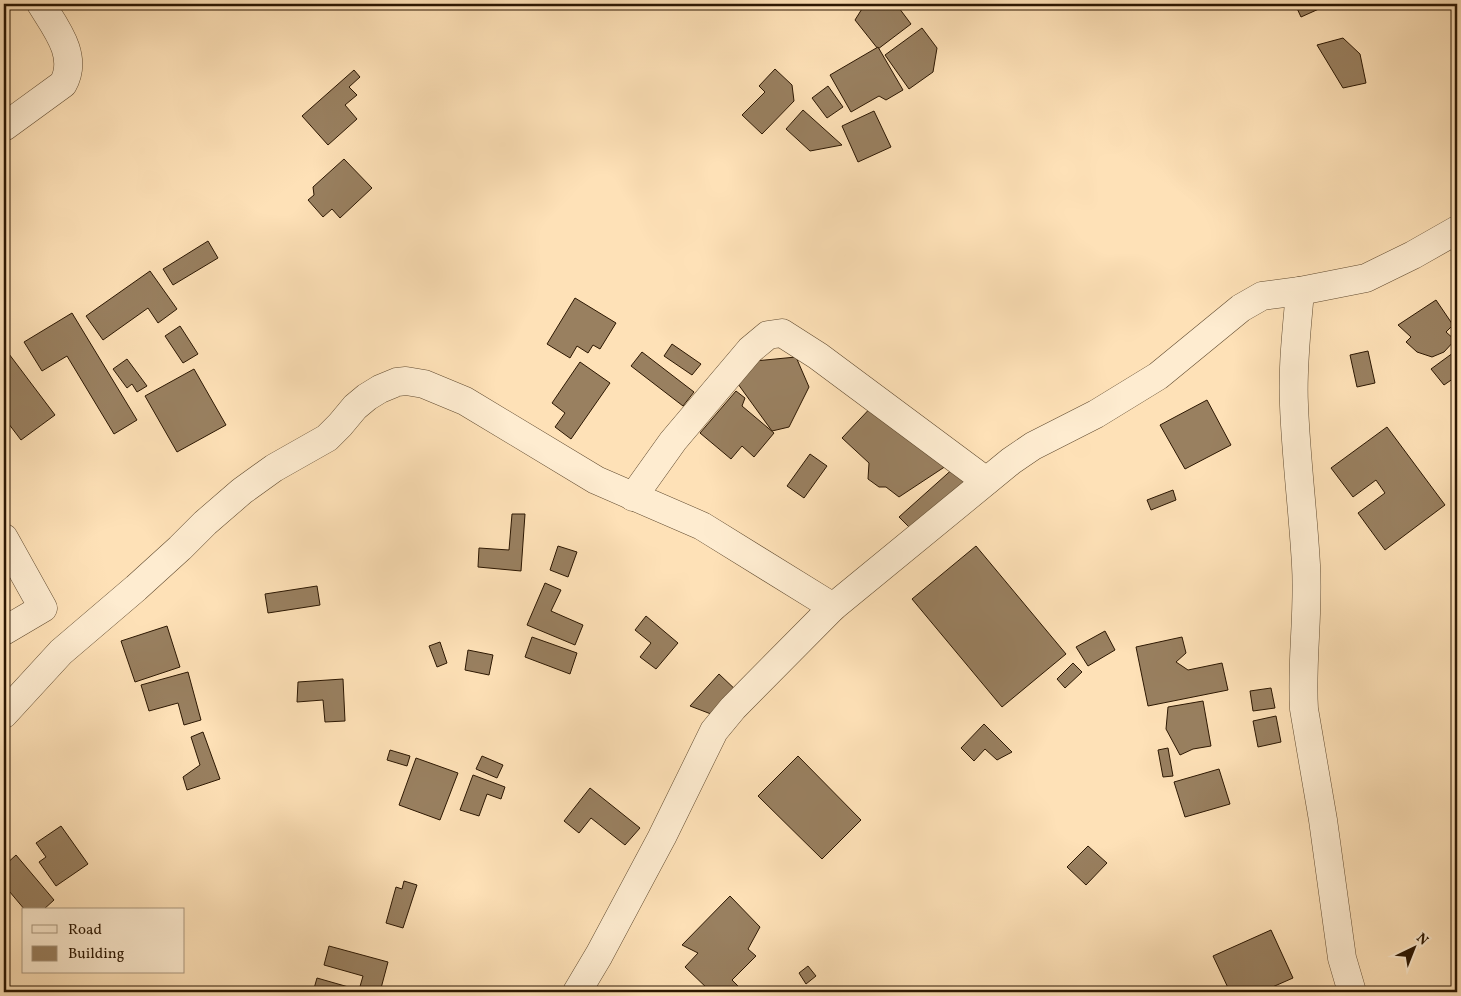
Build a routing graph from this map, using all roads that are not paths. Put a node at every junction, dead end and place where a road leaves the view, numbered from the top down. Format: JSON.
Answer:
{"nodes":[{"id":1,"x":41,"y":4,"type":"edge"},
{"id":2,"x":4,"y":127,"type":"edge"},
{"id":3,"x":1457,"y":230,"type":"edge"},
{"id":4,"x":1300,"y":291,"type":"junction"},
{"id":5,"x":986,"y":481,"type":"junction"},
{"id":6,"x":633,"y":497,"type":"junction"},
{"id":7,"x":4,"y":538,"type":"edge"},
{"id":8,"x":833,"y":607,"type":"junction"},
{"id":9,"x":4,"y":631,"type":"edge"},
{"id":10,"x":4,"y":714,"type":"edge"},
{"id":11,"x":577,"y":992,"type":"edge"},
{"id":12,"x":1352,"y":992,"type":"edge"}],
"edges":[{"from":1,"to":2,"type":"street"},
{"from":3,"to":4,"type":"street"},
{"from":4,"to":5,"type":"street"},
{"from":4,"to":12,"type":"street"},
{"from":5,"to":6,"type":"street"},
{"from":5,"to":8,"type":"street"},
{"from":6,"to":8,"type":"street"},
{"from":6,"to":10,"type":"street"},
{"from":7,"to":9,"type":"street"},
{"from":8,"to":11,"type":"street"}]}
